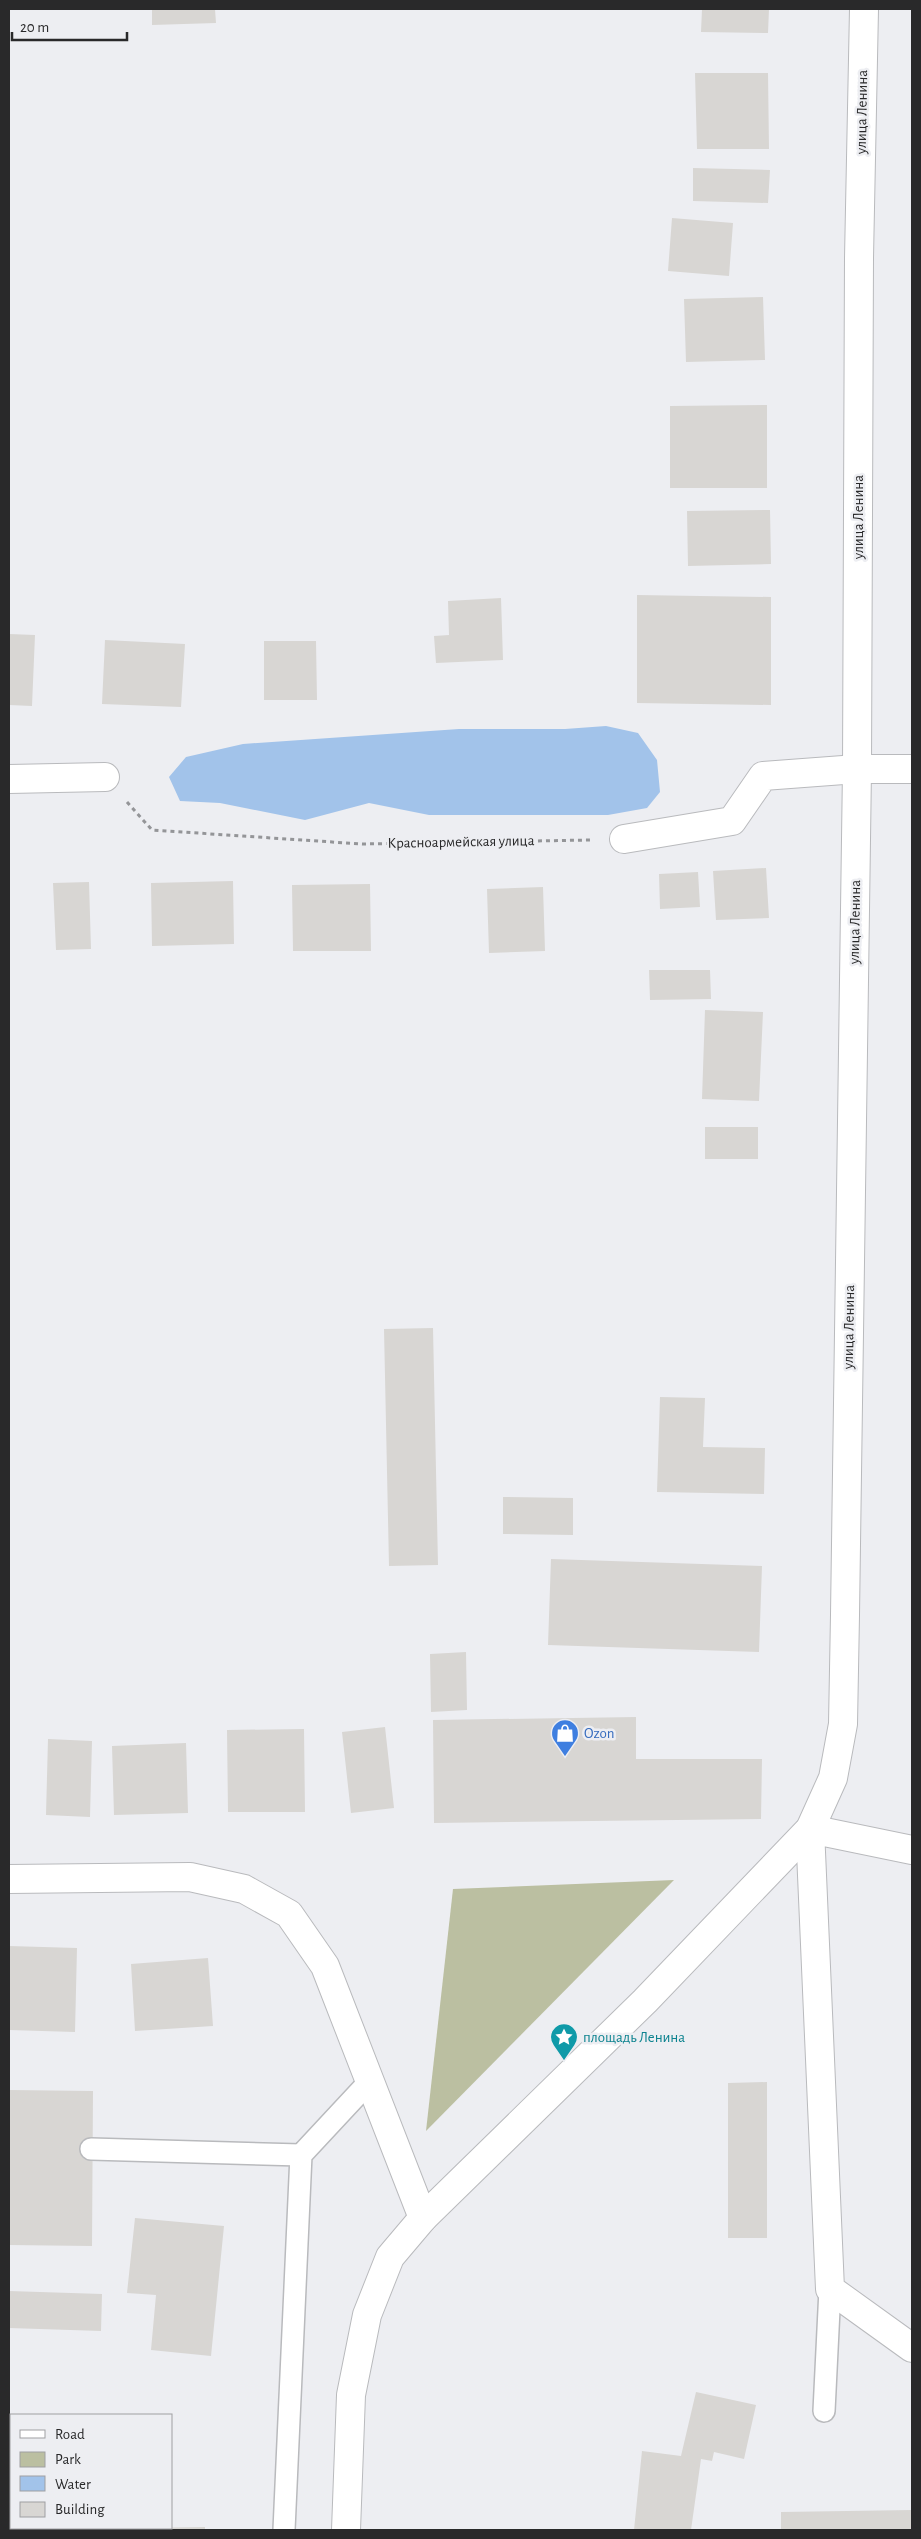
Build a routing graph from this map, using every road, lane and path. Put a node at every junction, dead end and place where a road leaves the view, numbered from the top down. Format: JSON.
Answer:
{"nodes":[{"id":1,"x":864,"y":9,"type":"edge"},
{"id":2,"x":857,"y":769,"type":"junction"},
{"id":3,"x":912,"y":769,"type":"edge"},
{"id":4,"x":104,"y":777,"type":"joint"},
{"id":5,"x":9,"y":779,"type":"edge"},
{"id":6,"x":624,"y":839,"type":"joint"},
{"id":7,"x":810,"y":1829,"type":"junction"},
{"id":8,"x":912,"y":1850,"type":"edge"},
{"id":9,"x":9,"y":1879,"type":"edge"},
{"id":10,"x":369,"y":2082,"type":"junction"},
{"id":11,"x":91,"y":2149,"type":"dead end"},
{"id":12,"x":301,"y":2155,"type":"junction"},
{"id":13,"x":423,"y":2218,"type":"junction"},
{"id":14,"x":830,"y":2289,"type":"junction"},
{"id":15,"x":912,"y":2348,"type":"edge"},
{"id":16,"x":824,"y":2411,"type":"dead end"},
{"id":17,"x":284,"y":2530,"type":"edge"},
{"id":18,"x":346,"y":2530,"type":"edge"}],
"edges":[{"from":1,"to":2,"type":"main road","name":"улица Ленина"},
{"from":2,"to":3,"type":"main road"},
{"from":2,"to":6,"type":"main road"},
{"from":2,"to":7,"type":"main road","name":"улица Ленина"},
{"from":4,"to":5,"type":"main road"},
{"from":4,"to":6,"type":"path","name":"Красноармейская улица"},
{"from":7,"to":8,"type":"main road"},
{"from":7,"to":13,"type":"main road"},
{"from":7,"to":14,"type":"main road"},
{"from":9,"to":10,"type":"main road"},
{"from":10,"to":12,"type":"lane"},
{"from":10,"to":13,"type":"main road"},
{"from":11,"to":12,"type":"lane"},
{"from":12,"to":17,"type":"lane"},
{"from":13,"to":18,"type":"main road"},
{"from":14,"to":15,"type":"main road"},
{"from":14,"to":16,"type":"lane"}]}
